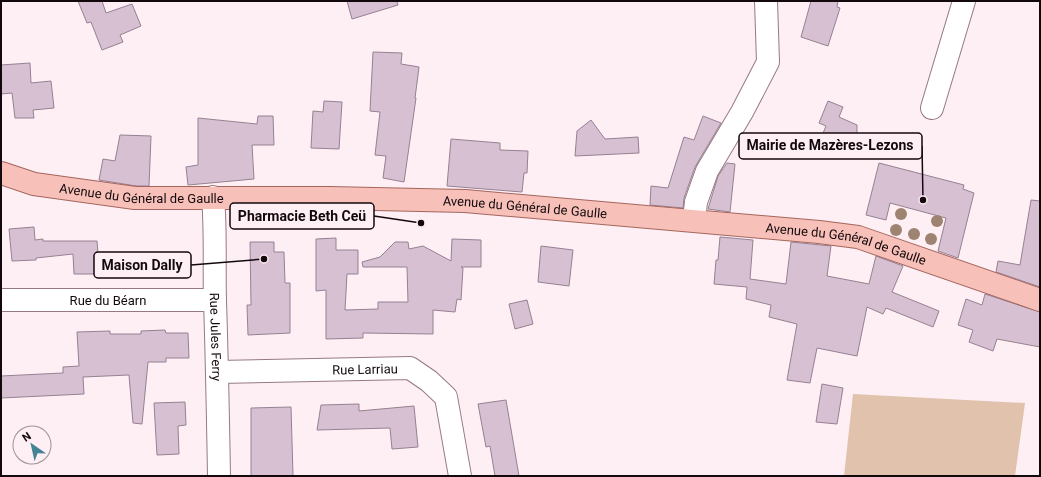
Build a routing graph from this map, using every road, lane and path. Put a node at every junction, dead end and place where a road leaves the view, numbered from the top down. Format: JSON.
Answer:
{"nodes":[{"id":1,"x":766,"y":1,"type":"edge"},
{"id":2,"x":964,"y":1,"type":"edge"},
{"id":3,"x":932,"y":108,"type":"dead end"},
{"id":4,"x":1,"y":173,"type":"edge"},
{"id":5,"x":213,"y":197,"type":"junction"},
{"id":6,"x":694,"y":220,"type":"junction"},
{"id":7,"x":1,"y":300,"type":"edge"},
{"id":8,"x":215,"y":300,"type":"junction"},
{"id":9,"x":1040,"y":300,"type":"edge"},
{"id":10,"x":218,"y":372,"type":"junction"},
{"id":11,"x":219,"y":476,"type":"edge"},
{"id":12,"x":460,"y":476,"type":"edge"}],
"edges":[{"from":1,"to":6,"type":"street"},
{"from":2,"to":3,"type":"street"},
{"from":4,"to":5,"type":"main road","name":"Avenue du Général de Gaulle"},
{"from":5,"to":6,"type":"main road","name":"Avenue du Général de Gaulle"},
{"from":5,"to":8,"type":"street","name":"Rue Jules Ferry"},
{"from":6,"to":9,"type":"main road","name":"Avenue du Général de Gaulle"},
{"from":7,"to":8,"type":"street","name":"Rue du Béarn"},
{"from":8,"to":10,"type":"street","name":"Rue Jules Ferry"},
{"from":10,"to":11,"type":"street","name":"Rue Jules Ferry"},
{"from":10,"to":12,"type":"street","name":"Rue Larriau"}]}
